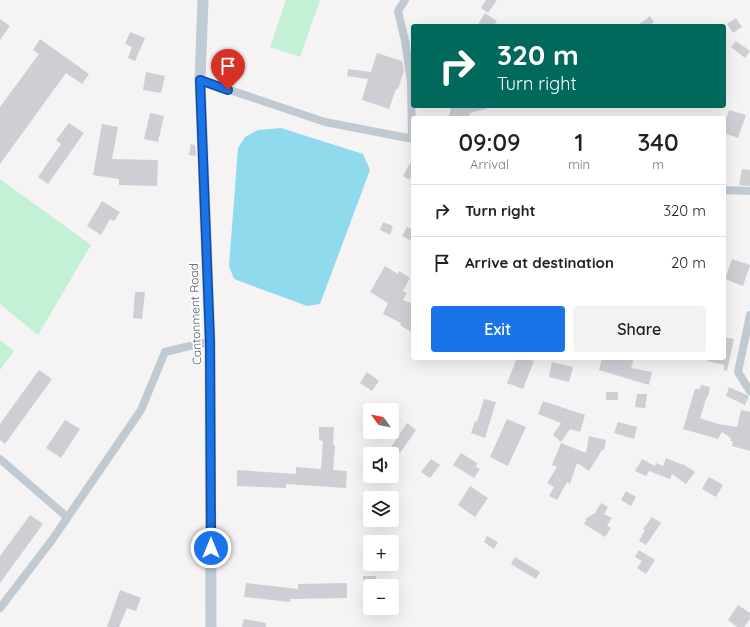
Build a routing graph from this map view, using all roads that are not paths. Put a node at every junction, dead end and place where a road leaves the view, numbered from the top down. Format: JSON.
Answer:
{"nodes":[{"id":1,"x":203,"y":0,"type":"edge"},
{"id":2,"x":405,"y":0,"type":"edge"},
{"id":3,"x":200,"y":80,"type":"junction"},
{"id":4,"x":411,"y":82,"type":"edge"},
{"id":5,"x":411,"y":139,"type":"edge"},
{"id":6,"x":726,"y":190,"type":"edge"},
{"id":7,"x":750,"y":191,"type":"edge"},
{"id":8,"x":750,"y":315,"type":"edge"},
{"id":9,"x":210,"y":342,"type":"junction"},
{"id":10,"x":750,"y":391,"type":"edge"},
{"id":11,"x":0,"y":459,"type":"edge"},
{"id":12,"x":66,"y":517,"type":"junction"},
{"id":13,"x":0,"y":608,"type":"edge"},
{"id":14,"x":211,"y":627,"type":"edge"}],
"edges":[{"from":1,"to":3,"type":"street","name":"Cantonment Road"},
{"from":2,"to":4,"type":"street"},
{"from":3,"to":5,"type":"street"},
{"from":3,"to":9,"type":"street","name":"Cantonment Road"},
{"from":6,"to":7,"type":"street"},
{"from":8,"to":10,"type":"street"},
{"from":9,"to":12,"type":"street"},
{"from":9,"to":14,"type":"street","name":"Cantonment Road"},
{"from":11,"to":12,"type":"street"},
{"from":12,"to":13,"type":"street"}]}
